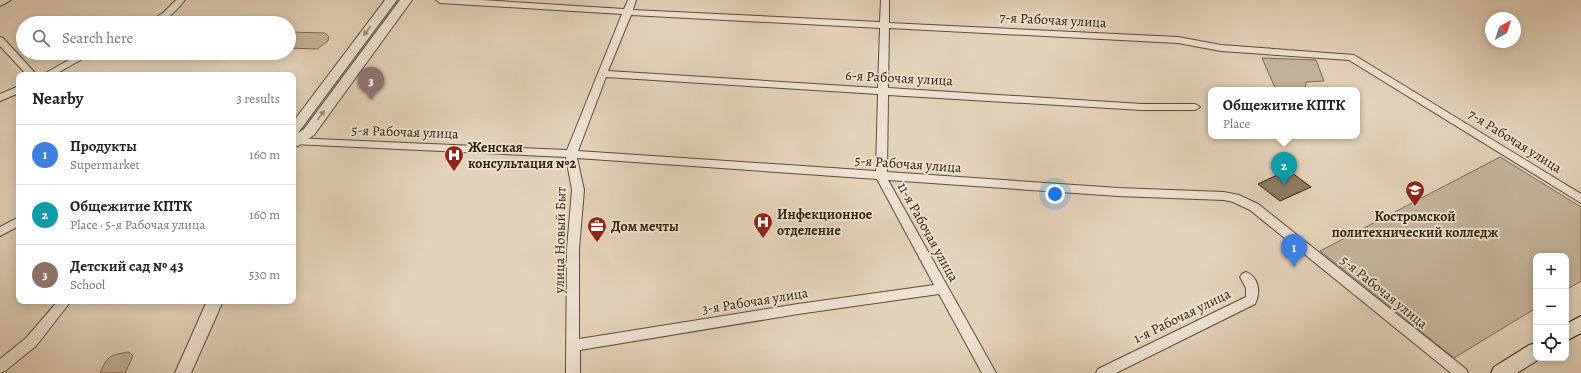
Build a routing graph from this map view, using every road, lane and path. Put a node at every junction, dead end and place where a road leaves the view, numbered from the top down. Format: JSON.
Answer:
{"nodes":[{"id":1,"x":7,"y":0,"type":"edge"},
{"id":2,"x":181,"y":0,"type":"edge"},
{"id":3,"x":391,"y":0,"type":"edge"},
{"id":4,"x":406,"y":0,"type":"edge"},
{"id":5,"x":440,"y":0,"type":"edge"},
{"id":6,"x":632,"y":0,"type":"edge"},
{"id":7,"x":885,"y":0,"type":"edge"},
{"id":8,"x":0,"y":3,"type":"edge"},
{"id":9,"x":627,"y":12,"type":"junction"},
{"id":10,"x":164,"y":16,"type":"edge"},
{"id":11,"x":884,"y":26,"type":"junction"},
{"id":12,"x":0,"y":40,"type":"edge"},
{"id":13,"x":16,"y":58,"type":"edge"},
{"id":14,"x":18,"y":60,"type":"edge"},
{"id":15,"x":75,"y":60,"type":"edge"},
{"id":16,"x":29,"y":72,"type":"edge"},
{"id":17,"x":53,"y":72,"type":"edge"},
{"id":18,"x":602,"y":74,"type":"junction"},
{"id":19,"x":16,"y":90,"type":"edge"},
{"id":20,"x":883,"y":91,"type":"junction"},
{"id":21,"x":0,"y":98,"type":"edge"},
{"id":22,"x":1195,"y":107,"type":"dead end"},
{"id":23,"x":296,"y":135,"type":"edge"},
{"id":24,"x":296,"y":138,"type":"edge"},
{"id":25,"x":296,"y":139,"type":"edge"},
{"id":26,"x":570,"y":154,"type":"junction"},
{"id":27,"x":881,"y":177,"type":"junction"},
{"id":28,"x":1581,"y":199,"type":"edge"},
{"id":29,"x":16,"y":223,"type":"edge"},
{"id":30,"x":0,"y":232,"type":"edge"},
{"id":31,"x":1246,"y":277,"type":"dead end"},
{"id":32,"x":942,"y":289,"type":"junction"},
{"id":33,"x":63,"y":304,"type":"edge"},
{"id":34,"x":214,"y":304,"type":"edge"},
{"id":35,"x":1581,"y":324,"type":"edge"},
{"id":36,"x":1569,"y":331,"type":"edge"},
{"id":37,"x":574,"y":345,"type":"junction"},
{"id":38,"x":1533,"y":353,"type":"edge"},
{"id":39,"x":0,"y":367,"type":"edge"},
{"id":40,"x":183,"y":373,"type":"edge"},
{"id":41,"x":573,"y":373,"type":"edge"},
{"id":42,"x":989,"y":373,"type":"edge"},
{"id":43,"x":1103,"y":373,"type":"edge"},
{"id":44,"x":1461,"y":373,"type":"edge"},
{"id":45,"x":1501,"y":373,"type":"edge"}],
"edges":[{"from":1,"to":8,"type":"street"},
{"from":2,"to":10,"type":"street"},
{"from":3,"to":23,"type":"street","one_way":true},
{"from":24,"to":4,"type":"street","one_way":true},
{"from":5,"to":9,"type":"street","name":"7-я Рабочая улица"},
{"from":6,"to":9,"type":"street"},
{"from":7,"to":11,"type":"street","name":"11-я Рабочая улица"},
{"from":9,"to":11,"type":"street","name":"7-я Рабочая улица"},
{"from":9,"to":18,"type":"street"},
{"from":11,"to":20,"type":"street","name":"11-я Рабочая улица"},
{"from":11,"to":28,"type":"street","name":"7-я Рабочая улица"},
{"from":12,"to":13,"type":"street"},
{"from":14,"to":16,"type":"street"},
{"from":15,"to":17,"type":"street"},
{"from":18,"to":20,"type":"street","name":"6-я Рабочая улица"},
{"from":18,"to":26,"type":"street"},
{"from":19,"to":21,"type":"street"},
{"from":20,"to":22,"type":"street","name":"6-я Рабочая улица"},
{"from":20,"to":27,"type":"street","name":"11-я Рабочая улица"},
{"from":25,"to":26,"type":"street","name":"5-я Рабочая улица"},
{"from":26,"to":27,"type":"street","name":"5-я Рабочая улица"},
{"from":26,"to":37,"type":"street","name":"улица Новый Быт"},
{"from":27,"to":32,"type":"street","name":"11-я Рабочая улица"},
{"from":27,"to":44,"type":"street","name":"5-я Рабочая улица"},
{"from":29,"to":30,"type":"street"},
{"from":31,"to":43,"type":"street","name":"1-я Рабочая улица"},
{"from":32,"to":37,"type":"street","name":"3-я Рабочая улица"},
{"from":32,"to":42,"type":"street","name":"11-я Рабочая улица"},
{"from":33,"to":39,"type":"street"},
{"from":34,"to":40,"type":"street"},
{"from":35,"to":36,"type":"main road"},
{"from":37,"to":41,"type":"street","name":"улица Новый Быт"},
{"from":38,"to":45,"type":"main road"}]}
